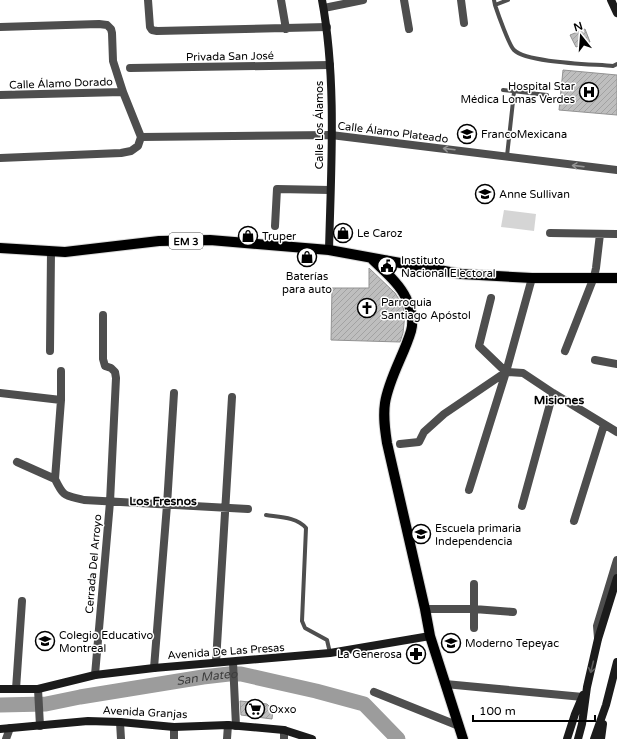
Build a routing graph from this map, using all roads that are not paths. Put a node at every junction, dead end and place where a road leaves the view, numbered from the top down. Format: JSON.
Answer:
{"nodes":[{"id":1,"x":148,"y":0,"type":"edge"},
{"id":2,"x":281,"y":0,"type":"edge"},
{"id":3,"x":363,"y":0,"type":"edge"},
{"id":4,"x":404,"y":0,"type":"edge"},
{"id":5,"x":461,"y":0,"type":"edge"},
{"id":6,"x":494,"y":0,"type":"edge"},
{"id":7,"x":508,"y":0,"type":"edge"},
{"id":8,"x":611,"y":0,"type":"edge"},
{"id":9,"x":323,"y":4,"type":"edge"},
{"id":10,"x":495,"y":5,"type":"junction"},
{"id":11,"x":617,"y":13,"type":"edge"},
{"id":12,"x":464,"y":23,"type":"dead end"},
{"id":13,"x":0,"y":27,"type":"edge"},
{"id":14,"x":327,"y":27,"type":"junction"},
{"id":15,"x":286,"y":29,"type":"junction"},
{"id":16,"x":409,"y":29,"type":"dead end"},
{"id":17,"x":617,"y":64,"type":"edge"},
{"id":18,"x":330,"y":65,"type":"junction"},
{"id":19,"x":130,"y":68,"type":"dead end"},
{"id":20,"x":503,"y":90,"type":"dead end"},
{"id":21,"x":123,"y":92,"type":"junction"},
{"id":22,"x":514,"y":92,"type":"junction"},
{"id":23,"x":0,"y":95,"type":"edge"},
{"id":24,"x":547,"y":95,"type":"dead end"},
{"id":25,"x":331,"y":135,"type":"junction"},
{"id":26,"x":141,"y":137,"type":"junction"},
{"id":27,"x":507,"y":156,"type":"junction"},
{"id":28,"x":0,"y":158,"type":"edge"},
{"id":29,"x":617,"y":170,"type":"edge"},
{"id":30,"x":330,"y":190,"type":"junction"},
{"id":31,"x":275,"y":226,"type":"dead end"},
{"id":32,"x":550,"y":233,"type":"dead end"},
{"id":33,"x":600,"y":234,"type":"junction"},
{"id":34,"x":616,"y":234,"type":"dead end"},
{"id":35,"x":0,"y":248,"type":"edge"},
{"id":36,"x":329,"y":250,"type":"junction"},
{"id":37,"x":51,"y":251,"type":"junction"},
{"id":38,"x":372,"y":259,"type":"junction"},
{"id":39,"x":594,"y":277,"type":"junction"},
{"id":40,"x":532,"y":278,"type":"junction"},
{"id":41,"x":617,"y":278,"type":"edge"},
{"id":42,"x":491,"y":298,"type":"dead end"},
{"id":43,"x":103,"y":316,"type":"dead end"},
{"id":44,"x":50,"y":351,"type":"dead end"},
{"id":45,"x":565,"y":351,"type":"dead end"},
{"id":46,"x":595,"y":360,"type":"dead end"},
{"id":47,"x":617,"y":364,"type":"edge"},
{"id":48,"x":61,"y":371,"type":"dead end"},
{"id":49,"x":506,"y":372,"type":"junction"},
{"id":50,"x":0,"y":393,"type":"edge"},
{"id":51,"x":174,"y":393,"type":"dead end"},
{"id":52,"x":553,"y":393,"type":"junction"},
{"id":53,"x":232,"y":397,"type":"dead end"},
{"id":54,"x":61,"y":400,"type":"junction"},
{"id":55,"x":604,"y":425,"type":"junction"},
{"id":56,"x":617,"y":432,"type":"edge"},
{"id":57,"x":419,"y":442,"type":"junction"},
{"id":58,"x":400,"y":444,"type":"dead end"},
{"id":59,"x":421,"y":451,"type":"dead end"},
{"id":60,"x":17,"y":462,"type":"dead end"},
{"id":61,"x":55,"y":479,"type":"junction"},
{"id":62,"x":468,"y":490,"type":"dead end"},
{"id":63,"x":110,"y":502,"type":"junction"},
{"id":64,"x":167,"y":505,"type":"junction"},
{"id":65,"x":522,"y":506,"type":"dead end"},
{"id":66,"x":226,"y":508,"type":"junction"},
{"id":67,"x":248,"y":510,"type":"dead end"},
{"id":68,"x":266,"y":515,"type":"dead end"},
{"id":69,"x":574,"y":521,"type":"dead end"},
{"id":70,"x":617,"y":560,"type":"edge"},
{"id":71,"x":617,"y":578,"type":"edge"},
{"id":72,"x":474,"y":584,"type":"dead end"},
{"id":73,"x":22,"y":601,"type":"dead end"},
{"id":74,"x":474,"y":608,"type":"junction"},
{"id":75,"x":426,"y":609,"type":"junction"},
{"id":76,"x":513,"y":612,"type":"dead end"},
{"id":77,"x":474,"y":628,"type":"dead end"},
{"id":78,"x":430,"y":636,"type":"junction"},
{"id":79,"x":598,"y":639,"type":"junction"},
{"id":80,"x":330,"y":653,"type":"junction"},
{"id":81,"x":216,"y":662,"type":"junction"},
{"id":82,"x":617,"y":662,"type":"edge"},
{"id":83,"x":233,"y":664,"type":"junction"},
{"id":84,"x":154,"y":668,"type":"junction"},
{"id":85,"x":95,"y":675,"type":"junction"},
{"id":86,"x":445,"y":684,"type":"junction"},
{"id":87,"x":587,"y":687,"type":"junction"},
{"id":88,"x":0,"y":689,"type":"edge"},
{"id":89,"x":16,"y":689,"type":"junction"},
{"id":90,"x":38,"y":692,"type":"junction"},
{"id":91,"x":374,"y":692,"type":"dead end"},
{"id":92,"x":583,"y":697,"type":"junction"},
{"id":93,"x":606,"y":705,"type":"junction"},
{"id":94,"x":40,"y":722,"type":"junction"},
{"id":95,"x":120,"y":722,"type":"junction"},
{"id":96,"x":232,"y":725,"type":"junction"},
{"id":97,"x":459,"y":726,"type":"junction"},
{"id":98,"x":174,"y":727,"type":"junction"},
{"id":99,"x":10,"y":728,"type":"junction"},
{"id":100,"x":0,"y":729,"type":"edge"},
{"id":101,"x":284,"y":730,"type":"junction"},
{"id":102,"x":6,"y":739,"type":"edge"},
{"id":103,"x":121,"y":739,"type":"edge"},
{"id":104,"x":174,"y":739,"type":"edge"},
{"id":105,"x":227,"y":739,"type":"edge"},
{"id":106,"x":284,"y":739,"type":"edge"},
{"id":107,"x":312,"y":739,"type":"edge"},
{"id":108,"x":464,"y":739,"type":"edge"},
{"id":109,"x":567,"y":739,"type":"edge"},
{"id":110,"x":578,"y":739,"type":"edge"},
{"id":111,"x":594,"y":739,"type":"edge"},
{"id":112,"x":601,"y":739,"type":"edge"}],
"edges":[{"from":1,"to":15,"type":"street"},
{"from":2,"to":15,"type":"street"},
{"from":3,"to":9,"type":"street"},
{"from":4,"to":16,"type":"street"},
{"from":5,"to":12,"type":"street"},
{"from":6,"to":10,"type":"lane"},
{"from":7,"to":10,"type":"lane"},
{"from":8,"to":11,"type":"street"},
{"from":9,"to":14,"type":"street","name":"Calle Los Álamos"},
{"from":10,"to":17,"type":"lane"},
{"from":13,"to":21,"type":"street"},
{"from":14,"to":15,"type":"street"},
{"from":14,"to":18,"type":"street","name":"Calle Los Álamos"},
{"from":18,"to":19,"type":"street","name":"Privada San José"},
{"from":18,"to":25,"type":"street","name":"Calle Los Álamos"},
{"from":20,"to":22,"type":"lane"},
{"from":21,"to":23,"type":"street","name":"Calle Álamo Dorado"},
{"from":21,"to":26,"type":"street"},
{"from":22,"to":24,"type":"lane"},
{"from":22,"to":27,"type":"lane"},
{"from":25,"to":26,"type":"street","name":"Calle Álamo Plateado"},
{"from":27,"to":25,"type":"street","name":"Calle Álamo Plateado","one_way":true},
{"from":25,"to":30,"type":"street","name":"Calle Los Álamos"},
{"from":26,"to":28,"type":"street"},
{"from":29,"to":27,"type":"street","name":"Calle Álamo Plateado","one_way":true},
{"from":30,"to":31,"type":"street"},
{"from":30,"to":36,"type":"street","name":"Calle Los Álamos"},
{"from":32,"to":33,"type":"street"},
{"from":33,"to":34,"type":"street"},
{"from":33,"to":39,"type":"street"},
{"from":35,"to":37,"type":"main road","number":"EM 3"},
{"from":36,"to":37,"type":"main road","number":"EM 3"},
{"from":36,"to":38,"type":"main road","number":"EM 3"},
{"from":37,"to":44,"type":"street"},
{"from":38,"to":40,"type":"main road","number":"EM 3"},
{"from":38,"to":75,"type":"main road"},
{"from":39,"to":40,"type":"main road","number":"EM 3"},
{"from":39,"to":41,"type":"main road","number":"EM 3"},
{"from":39,"to":45,"type":"street"},
{"from":40,"to":49,"type":"street"},
{"from":42,"to":49,"type":"street"},
{"from":43,"to":63,"type":"street","name":"Cerrada Del Arroyo"},
{"from":46,"to":47,"type":"street"},
{"from":48,"to":54,"type":"street"},
{"from":49,"to":52,"type":"street"},
{"from":49,"to":57,"type":"street"},
{"from":49,"to":62,"type":"street"},
{"from":50,"to":54,"type":"street"},
{"from":51,"to":64,"type":"street"},
{"from":52,"to":55,"type":"street"},
{"from":52,"to":65,"type":"street"},
{"from":53,"to":66,"type":"street"},
{"from":54,"to":61,"type":"street"},
{"from":55,"to":56,"type":"street"},
{"from":55,"to":69,"type":"street"},
{"from":57,"to":58,"type":"street"},
{"from":57,"to":59,"type":"street"},
{"from":60,"to":61,"type":"street"},
{"from":61,"to":63,"type":"street"},
{"from":63,"to":64,"type":"street"},
{"from":63,"to":85,"type":"street","name":"Cerrada Del Arroyo"},
{"from":64,"to":66,"type":"street"},
{"from":64,"to":84,"type":"street"},
{"from":66,"to":67,"type":"street"},
{"from":66,"to":81,"type":"street"},
{"from":68,"to":80,"type":"lane"},
{"from":70,"to":79,"type":"street"},
{"from":71,"to":79,"type":"street"},
{"from":72,"to":74,"type":"street"},
{"from":73,"to":89,"type":"street"},
{"from":74,"to":75,"type":"street"},
{"from":74,"to":76,"type":"street"},
{"from":74,"to":77,"type":"street"},
{"from":75,"to":78,"type":"main road"},
{"from":78,"to":80,"type":"street","name":"Avenida De Las Presas"},
{"from":78,"to":86,"type":"main road"},
{"from":79,"to":87,"type":"street","one_way":true},
{"from":80,"to":83,"type":"street","name":"Avenida De Las Presas"},
{"from":81,"to":83,"type":"street","name":"Avenida De Las Presas"},
{"from":81,"to":84,"type":"street","name":"Avenida De Las Presas"},
{"from":82,"to":93,"type":"street"},
{"from":83,"to":96,"type":"street"},
{"from":84,"to":85,"type":"street","name":"Avenida De Las Presas"},
{"from":85,"to":90,"type":"street","name":"Avenida De Las Presas"},
{"from":86,"to":92,"type":"street"},
{"from":86,"to":97,"type":"main road"},
{"from":87,"to":92,"type":"street"},
{"from":87,"to":110,"type":"street"},
{"from":88,"to":89,"type":"street","name":"Avenida De Las Presas"},
{"from":89,"to":90,"type":"street","name":"Avenida De Las Presas"},
{"from":90,"to":94,"type":"street"},
{"from":91,"to":97,"type":"street"},
{"from":92,"to":109,"type":"street"},
{"from":93,"to":111,"type":"street"},
{"from":93,"to":112,"type":"street"},
{"from":94,"to":95,"type":"street","name":"Avenida Granjas"},
{"from":94,"to":99,"type":"street","name":"Avenida Granjas"},
{"from":95,"to":98,"type":"street","name":"Avenida Granjas"},
{"from":95,"to":103,"type":"street"},
{"from":96,"to":98,"type":"street","name":"Avenida Granjas"},
{"from":96,"to":101,"type":"street","name":"Avenida Granjas"},
{"from":96,"to":105,"type":"street"},
{"from":97,"to":108,"type":"main road"},
{"from":98,"to":104,"type":"street"},
{"from":99,"to":100,"type":"street","name":"Avenida Granjas"},
{"from":99,"to":102,"type":"street"},
{"from":101,"to":106,"type":"street"},
{"from":101,"to":107,"type":"street","name":"Avenida Granjas"}]}
